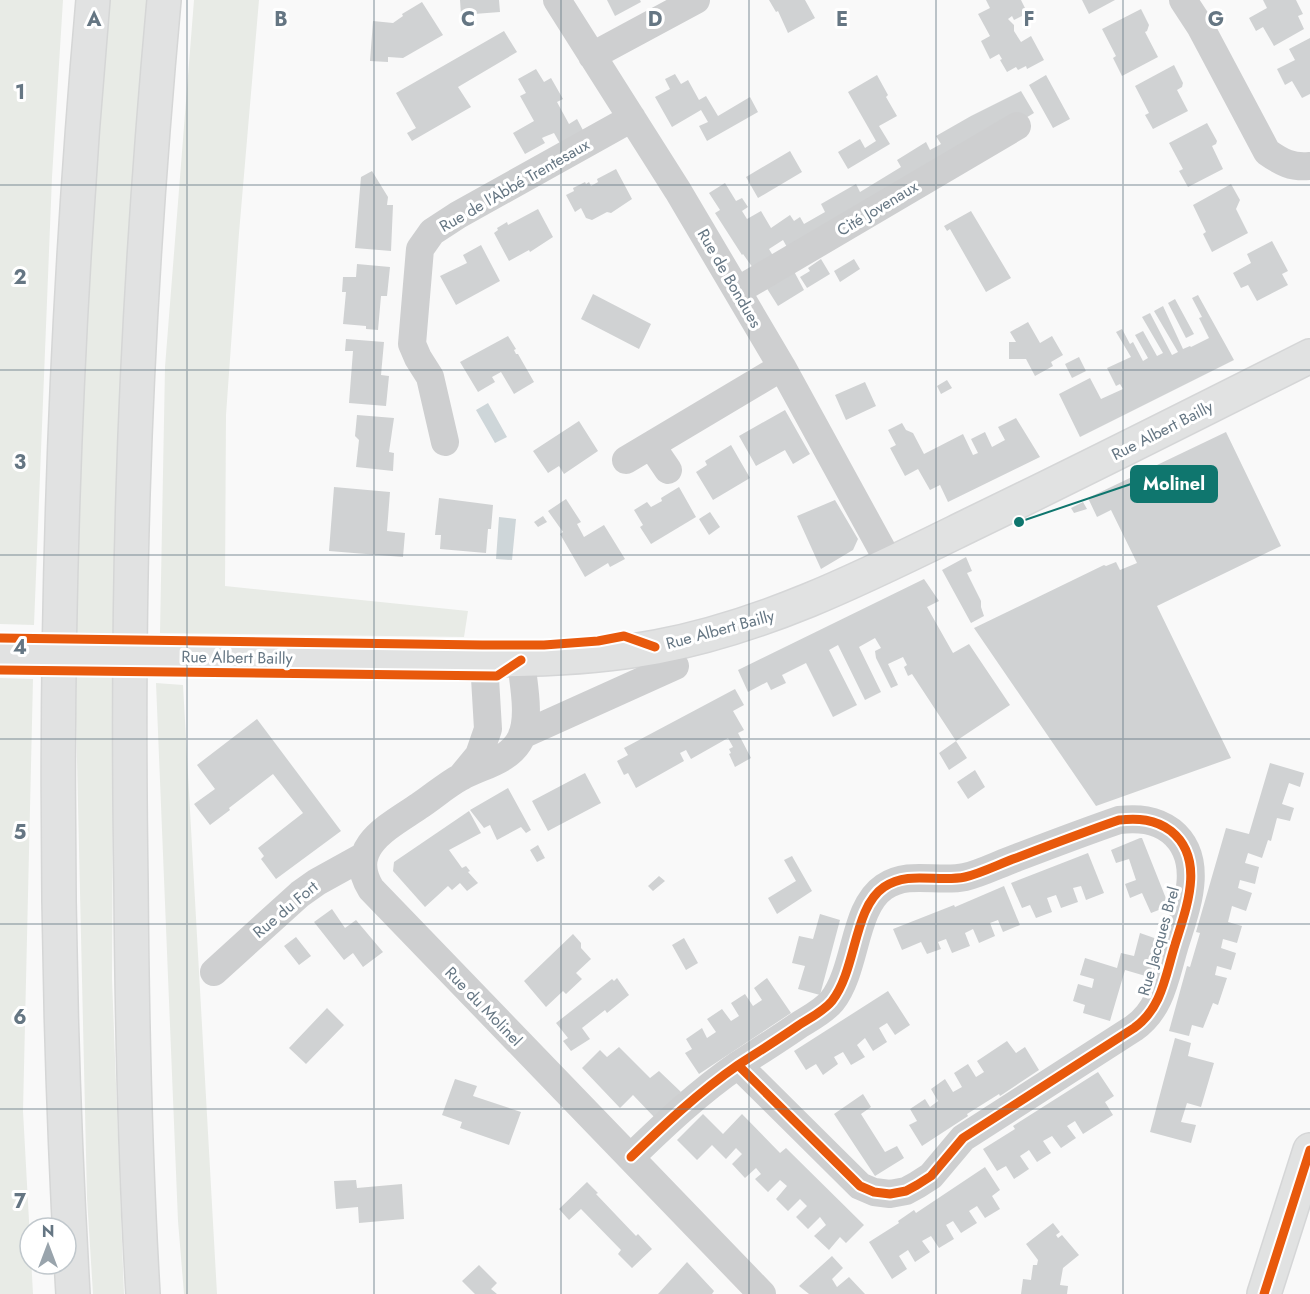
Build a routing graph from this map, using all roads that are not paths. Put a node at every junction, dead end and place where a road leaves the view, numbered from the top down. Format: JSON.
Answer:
{"nodes":[{"id":1,"x":93,"y":0,"type":"edge"},
{"id":2,"x":164,"y":0,"type":"edge"},
{"id":3,"x":557,"y":0,"type":"edge"},
{"id":4,"x":696,"y":0,"type":"edge"},
{"id":5,"x":1183,"y":0,"type":"edge"},
{"id":6,"x":592,"y":56,"type":"junction"},
{"id":7,"x":632,"y":118,"type":"junction"},
{"id":8,"x":1017,"y":126,"type":"dead end"},
{"id":9,"x":1310,"y":166,"type":"edge"},
{"id":10,"x":737,"y":291,"type":"junction"},
{"id":11,"x":1310,"y":356,"type":"edge"},
{"id":12,"x":782,"y":367,"type":"junction"},
{"id":13,"x":445,"y":442,"type":"dead end"},
{"id":14,"x":651,"y":445,"type":"junction"},
{"id":15,"x":626,"y":460,"type":"dead end"},
{"id":16,"x":668,"y":470,"type":"dead end"},
{"id":17,"x":890,"y":564,"type":"junction"},
{"id":18,"x":0,"y":653,"type":"edge"},
{"id":19,"x":521,"y":660,"type":"junction"},
{"id":20,"x":484,"y":661,"type":"junction"},
{"id":21,"x":675,"y":666,"type":"dead end"},
{"id":22,"x":522,"y":735,"type":"junction"},
{"id":23,"x":59,"y":765,"type":"junction"},
{"id":24,"x":460,"y":777,"type":"junction"},
{"id":25,"x":364,"y":856,"type":"junction"},
{"id":26,"x":213,"y":972,"type":"dead end"},
{"id":27,"x":738,"y":1065,"type":"junction"},
{"id":28,"x":1310,"y":1150,"type":"edge"},
{"id":29,"x":631,"y":1157,"type":"junction"},
{"id":30,"x":49,"y":1216,"type":"edge"},
{"id":31,"x":140,"y":1242,"type":"junction"},
{"id":32,"x":50,"y":1276,"type":"edge"},
{"id":33,"x":51,"y":1294,"type":"edge"},
{"id":34,"x":72,"y":1294,"type":"edge"},
{"id":35,"x":143,"y":1294,"type":"edge"},
{"id":36,"x":154,"y":1294,"type":"edge"},
{"id":37,"x":762,"y":1294,"type":"edge"},
{"id":38,"x":1264,"y":1294,"type":"edge"}],
"edges":[{"from":1,"to":23,"type":"main road"},
{"from":2,"to":31,"type":"main road"},
{"from":3,"to":6,"type":"street","name":"Rue de Bondues"},
{"from":4,"to":6,"type":"street"},
{"from":5,"to":9,"type":"street"},
{"from":6,"to":7,"type":"street","name":"Rue de Bondues"},
{"from":7,"to":10,"type":"street","name":"Rue de Bondues"},
{"from":7,"to":13,"type":"street","name":"Rue de l'Abbé Trentesaux"},
{"from":8,"to":10,"type":"street","name":"Cité Jovenaux"},
{"from":10,"to":12,"type":"street","name":"Rue de Bondues"},
{"from":11,"to":17,"type":"main road","name":"Rue Albert Bailly"},
{"from":12,"to":14,"type":"street"},
{"from":12,"to":17,"type":"street","name":"Rue de Bondues"},
{"from":14,"to":15,"type":"street"},
{"from":14,"to":16,"type":"street"},
{"from":17,"to":19,"type":"main road","name":"Rue Albert Bailly"},
{"from":18,"to":20,"type":"main road","name":"Rue Albert Bailly","bridge":true},
{"from":19,"to":20,"type":"main road","name":"Rue Albert Bailly"},
{"from":19,"to":22,"type":"street"},
{"from":20,"to":24,"type":"street"},
{"from":21,"to":22,"type":"street"},
{"from":22,"to":24,"type":"street"},
{"from":23,"to":30,"type":"main road"},
{"from":23,"to":34,"type":"main road"},
{"from":24,"to":25,"type":"street"},
{"from":25,"to":26,"type":"street","name":"Rue du Fort"},
{"from":25,"to":29,"type":"street","name":"Rue du Molinel"},
{"from":27,"to":27,"type":"street","name":"Rue Jacques Brel"},
{"from":27,"to":29,"type":"street","name":"Rue Jacques Brel"},
{"from":28,"to":38,"type":"main road"},
{"from":29,"to":37,"type":"street","name":"Rue du Molinel"},
{"from":31,"to":35,"type":"main road"},
{"from":31,"to":36,"type":"main road"},
{"from":32,"to":33,"type":"main road"}]}
